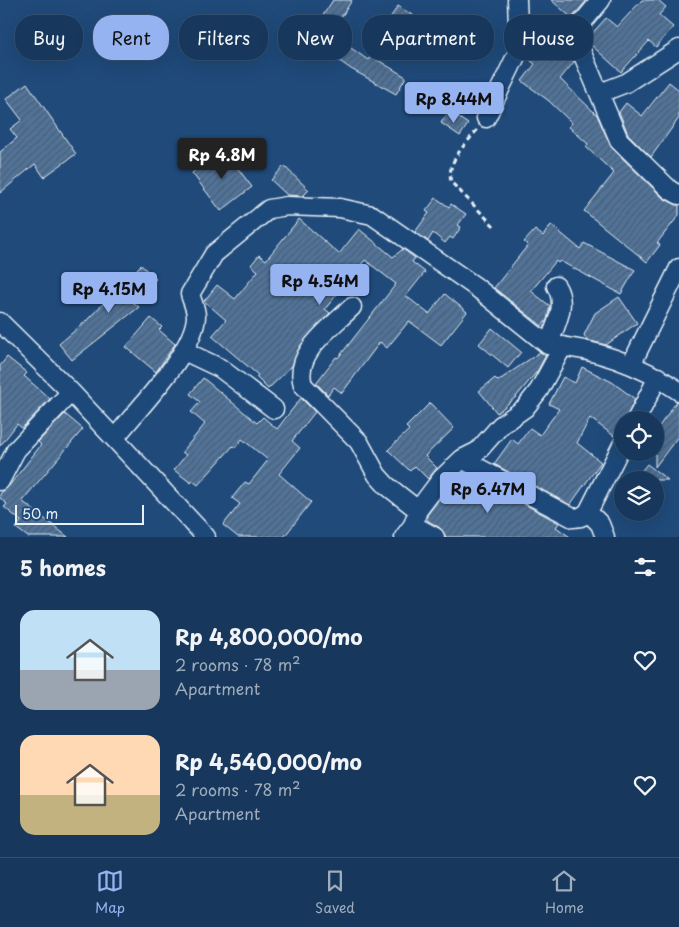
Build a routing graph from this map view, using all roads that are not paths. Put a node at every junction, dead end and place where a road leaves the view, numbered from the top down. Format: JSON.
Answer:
{"nodes":[{"id":1,"x":517,"y":0,"type":"edge"},
{"id":2,"x":601,"y":0,"type":"edge"},
{"id":3,"x":679,"y":49,"type":"edge"},
{"id":4,"x":600,"y":93,"type":"junction"},
{"id":5,"x":486,"y":118,"type":"road end"},
{"id":6,"x":679,"y":195,"type":"edge"},
{"id":7,"x":679,"y":268,"type":"edge"},
{"id":8,"x":556,"y":286,"type":"dead end"},
{"id":9,"x":352,"y":307,"type":"dead end"},
{"id":10,"x":0,"y":322,"type":"edge"},
{"id":11,"x":556,"y":346,"type":"junction"},
{"id":12,"x":184,"y":352,"type":"junction"},
{"id":13,"x":631,"y":365,"type":"junction"},
{"id":14,"x":658,"y":377,"type":"junction"},
{"id":15,"x":679,"y":391,"type":"edge"},
{"id":16,"x":71,"y":392,"type":"junction"},
{"id":17,"x":274,"y":409,"type":"dead end"},
{"id":18,"x":641,"y":411,"type":"edge"},
{"id":19,"x":115,"y":438,"type":"junction"},
{"id":20,"x":462,"y":460,"type":"junction"},
{"id":21,"x":614,"y":461,"type":"edge"},
{"id":22,"x":1,"y":477,"type":"edge"},
{"id":23,"x":588,"y":512,"type":"junction"},
{"id":24,"x":412,"y":524,"type":"edge"},
{"id":25,"x":200,"y":535,"type":"edge"},
{"id":26,"x":435,"y":537,"type":"edge"},
{"id":27,"x":605,"y":537,"type":"edge"}],
"edges":[{"from":1,"to":5,"type":"street"},
{"from":2,"to":4,"type":"street"},
{"from":3,"to":4,"type":"street"},
{"from":4,"to":6,"type":"street"},
{"from":7,"to":13,"type":"street"},
{"from":8,"to":11,"type":"street"},
{"from":9,"to":24,"type":"street"},
{"from":10,"to":16,"type":"street"},
{"from":11,"to":12,"type":"street"},
{"from":11,"to":13,"type":"street"},
{"from":11,"to":20,"type":"street"},
{"from":12,"to":17,"type":"street"},
{"from":12,"to":19,"type":"street"},
{"from":13,"to":14,"type":"street"},
{"from":14,"to":15,"type":"street"},
{"from":14,"to":18,"type":"street"},
{"from":16,"to":19,"type":"street"},
{"from":16,"to":22,"type":"street"},
{"from":19,"to":25,"type":"street"},
{"from":20,"to":23,"type":"street"},
{"from":20,"to":24,"type":"street"},
{"from":21,"to":23,"type":"street"},
{"from":23,"to":27,"type":"street"},
{"from":24,"to":26,"type":"street"}]}
